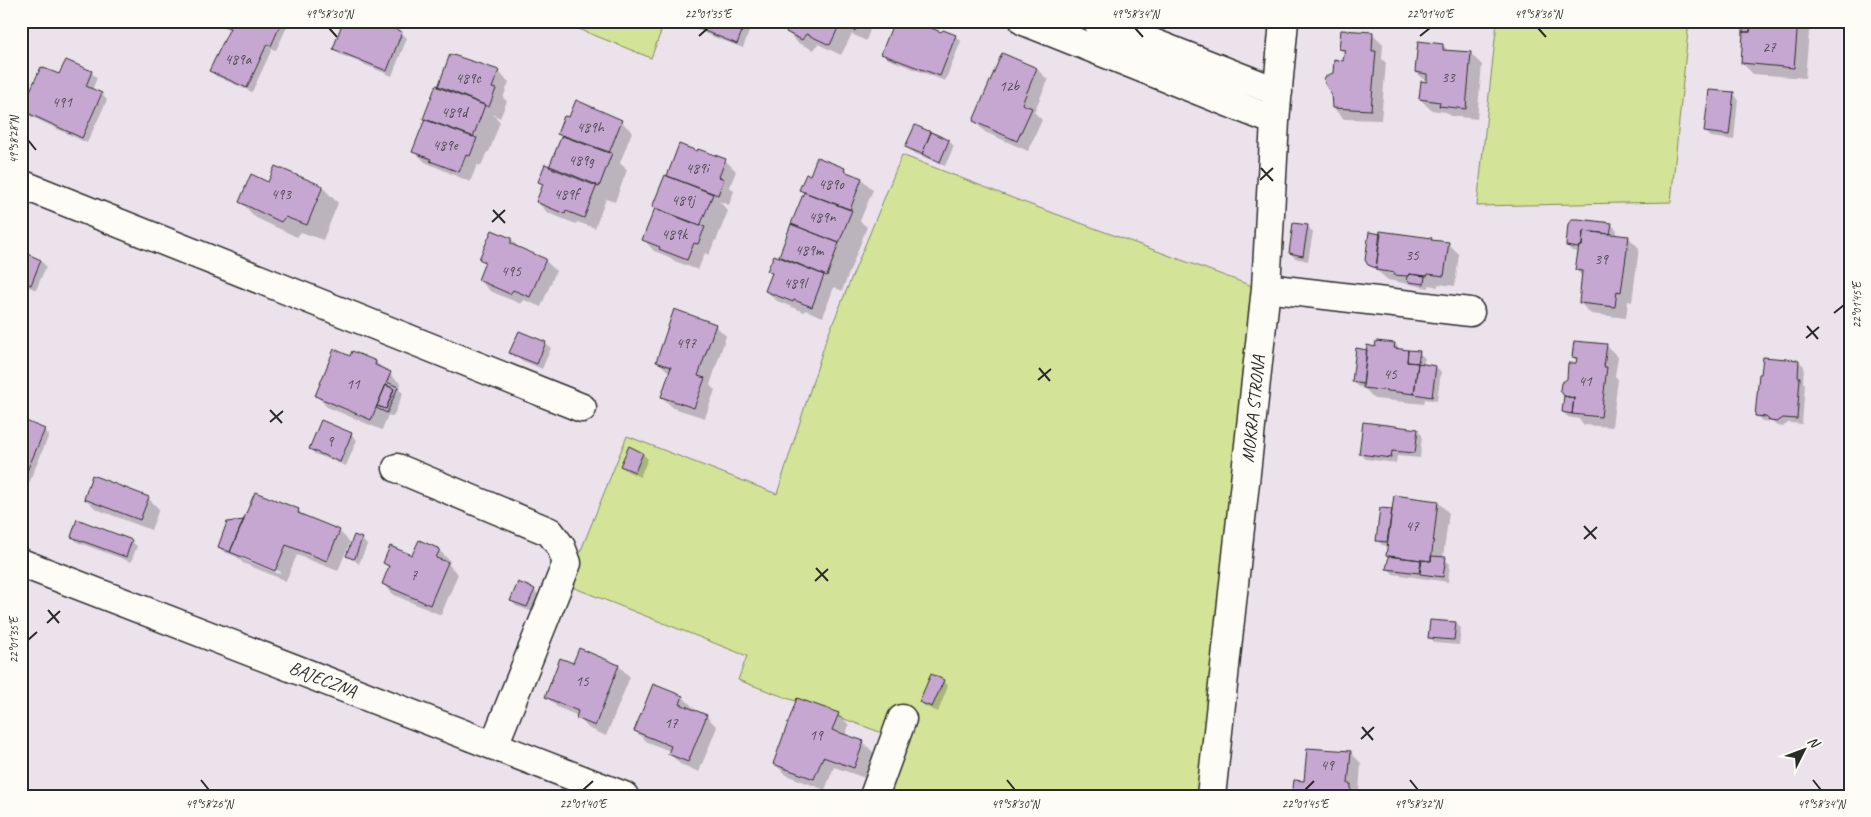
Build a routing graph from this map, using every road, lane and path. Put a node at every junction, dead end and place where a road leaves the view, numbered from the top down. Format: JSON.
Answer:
{"nodes":[{"id":1,"x":1024,"y":21,"type":"edge"},
{"id":2,"x":1097,"y":21,"type":"edge"},
{"id":3,"x":1284,"y":21,"type":"edge"},
{"id":4,"x":1278,"y":92,"type":"junction"},
{"id":5,"x":1275,"y":121,"type":"junction"},
{"id":6,"x":21,"y":184,"type":"edge"},
{"id":7,"x":1266,"y":288,"type":"junction"},
{"id":8,"x":1470,"y":312,"type":"dead end"},
{"id":9,"x":582,"y":408,"type":"dead end"},
{"id":10,"x":397,"y":468,"type":"dead end"},
{"id":11,"x":21,"y":563,"type":"edge"},
{"id":12,"x":902,"y":719,"type":"dead end"},
{"id":13,"x":494,"y":745,"type":"junction"},
{"id":14,"x":624,"y":796,"type":"edge"},
{"id":15,"x":874,"y":796,"type":"edge"},
{"id":16,"x":1211,"y":796,"type":"edge"}],
"edges":[{"from":1,"to":5,"type":"street"},
{"from":2,"to":4,"type":"street"},
{"from":3,"to":4,"type":"street","name":"MOKRA STRONA"},
{"from":4,"to":5,"type":"street","name":"MOKRA STRONA"},
{"from":5,"to":7,"type":"street","name":"MOKRA STRONA"},
{"from":6,"to":9,"type":"street"},
{"from":7,"to":8,"type":"street"},
{"from":7,"to":16,"type":"street","name":"MOKRA STRONA"},
{"from":10,"to":13,"type":"street"},
{"from":11,"to":13,"type":"street","name":"BAJECZNA"},
{"from":12,"to":15,"type":"street"},
{"from":13,"to":14,"type":"street","name":"BAJECZNA"}]}
